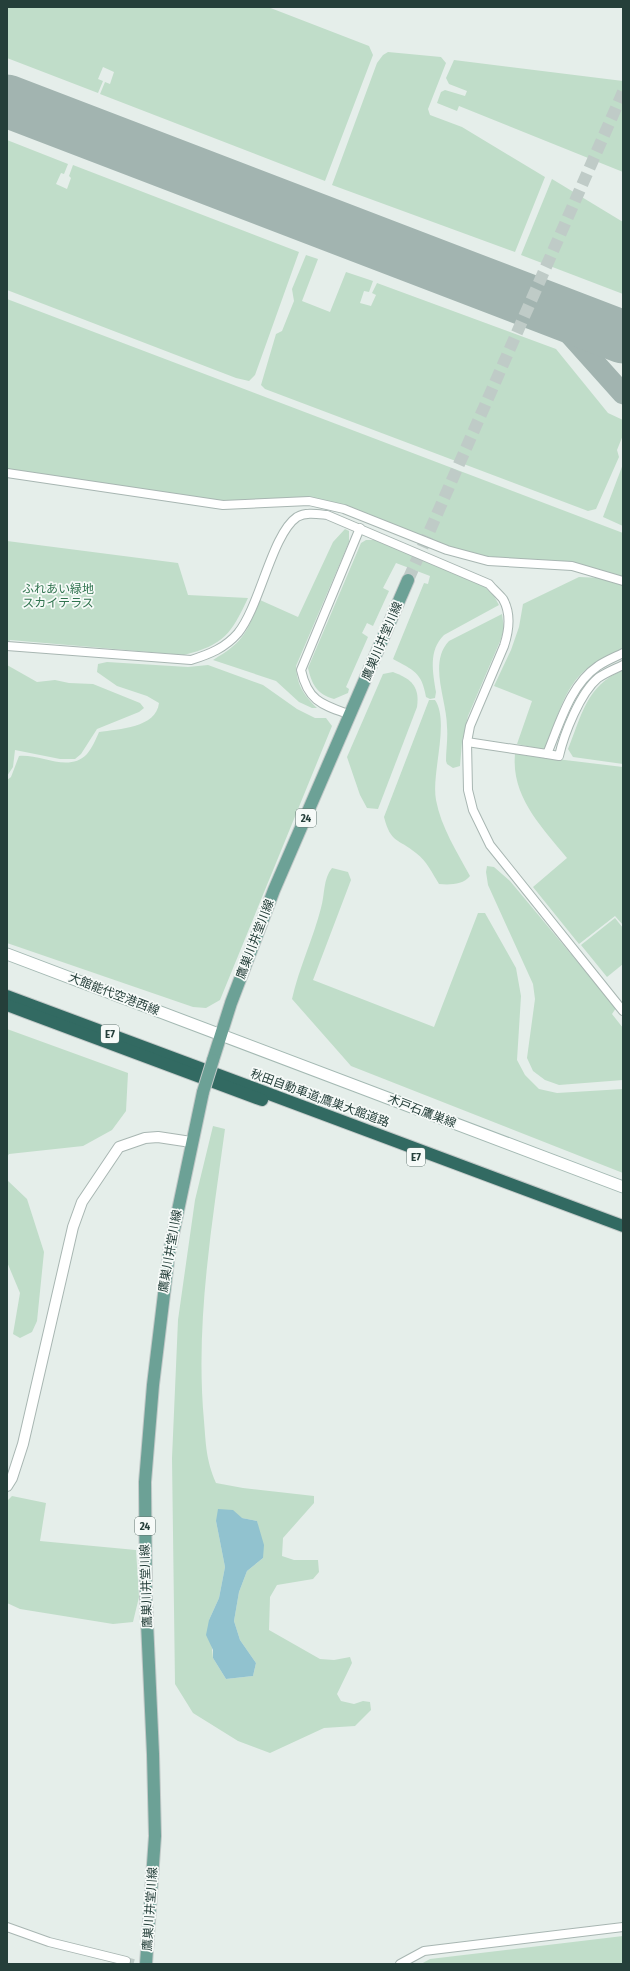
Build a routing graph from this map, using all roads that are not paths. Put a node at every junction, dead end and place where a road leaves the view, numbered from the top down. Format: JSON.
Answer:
{"nodes":[{"id":1,"x":7,"y":473,"type":"edge"},
{"id":2,"x":360,"y":528,"type":"junction"},
{"id":3,"x":408,"y":580,"type":"tunnel mouth"},
{"id":4,"x":623,"y":581,"type":"edge"},
{"id":5,"x":7,"y":646,"type":"edge"},
{"id":6,"x":623,"y":653,"type":"edge"},
{"id":7,"x":623,"y":665,"type":"edge"},
{"id":8,"x":351,"y":715,"type":"junction"},
{"id":9,"x":467,"y":742,"type":"junction"},
{"id":10,"x":547,"y":754,"type":"junction"},
{"id":11,"x":7,"y":954,"type":"edge"},
{"id":12,"x":7,"y":996,"type":"edge"},
{"id":13,"x":7,"y":1005,"type":"edge"},
{"id":14,"x":623,"y":1011,"type":"edge"},
{"id":15,"x":220,"y":1035,"type":"junction"},
{"id":16,"x":191,"y":1142,"type":"junction"},
{"id":17,"x":623,"y":1187,"type":"edge"},
{"id":18,"x":623,"y":1226,"type":"edge"},
{"id":19,"x":623,"y":1234,"type":"edge"},
{"id":20,"x":7,"y":1486,"type":"edge"},
{"id":21,"x":7,"y":1927,"type":"edge"},
{"id":22,"x":623,"y":1927,"type":"edge"},
{"id":23,"x":126,"y":1961,"type":"dead end"},
{"id":24,"x":146,"y":1964,"type":"edge"},
{"id":25,"x":400,"y":1964,"type":"edge"}],
"edges":[{"from":1,"to":4,"type":"street"},
{"from":2,"to":5,"type":"street"},
{"from":2,"to":8,"type":"street"},
{"from":2,"to":9,"type":"street"},
{"from":3,"to":8,"type":"main road","name":"鷹巣川井堂川線","number":"24"},
{"from":6,"to":10,"type":"street"},
{"from":7,"to":10,"type":"street"},
{"from":8,"to":15,"type":"main road","name":"鷹巣川井堂川線","number":"24"},
{"from":9,"to":10,"type":"street"},
{"from":9,"to":14,"type":"street"},
{"from":11,"to":15,"type":"main road","name":"大館能代空港西線"},
{"from":12,"to":18,"type":"highway","name":"秋田自動車道;鷹巣大館道路","number":"E7"},
{"from":13,"to":19,"type":"highway","name":"秋田自動車道;鷹巣大館道路","number":"E7"},
{"from":15,"to":16,"type":"main road","name":"鷹巣川井堂川線","number":"24","bridge":true},
{"from":15,"to":17,"type":"main road","name":"木戸石鷹巣線"},
{"from":16,"to":20,"type":"street"},
{"from":16,"to":24,"type":"main road","name":"鷹巣川井堂川線","number":"24"},
{"from":21,"to":23,"type":"street"},
{"from":22,"to":25,"type":"street"}]}
